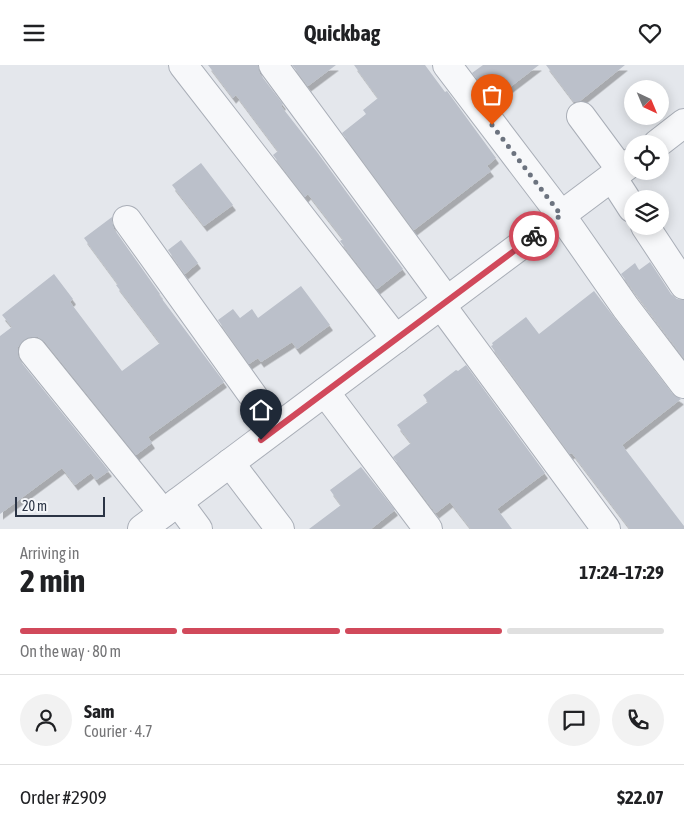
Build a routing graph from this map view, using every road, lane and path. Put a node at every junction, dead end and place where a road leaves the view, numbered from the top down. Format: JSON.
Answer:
{"nodes":[{"id":1,"x":183,"y":65,"type":"edge"},
{"id":2,"x":273,"y":65,"type":"edge"},
{"id":3,"x":447,"y":65,"type":"edge"},
{"id":4,"x":470,"y":65,"type":"edge"},
{"id":5,"x":581,"y":116,"type":"dead end"},
{"id":6,"x":684,"y":123,"type":"edge"},
{"id":7,"x":669,"y":135,"type":"edge"},
{"id":8,"x":622,"y":170,"type":"edge"},
{"id":9,"x":627,"y":190,"type":"edge"},
{"id":10,"x":568,"y":210,"type":"junction"},
{"id":11,"x":127,"y":220,"type":"dead end"},
{"id":12,"x":651,"y":235,"type":"edge"},
{"id":13,"x":684,"y":285,"type":"edge"},
{"id":14,"x":444,"y":303,"type":"junction"},
{"id":15,"x":396,"y":339,"type":"junction"},
{"id":16,"x":33,"y":352,"type":"dead end"},
{"id":17,"x":684,"y":384,"type":"edge"},
{"id":18,"x":325,"y":392,"type":"junction"},
{"id":19,"x":276,"y":428,"type":"junction"},
{"id":20,"x":230,"y":463,"type":"junction"},
{"id":21,"x":170,"y":507,"type":"junction"},
{"id":22,"x":142,"y":529,"type":"edge"},
{"id":23,"x":198,"y":529,"type":"edge"},
{"id":24,"x":280,"y":529,"type":"edge"},
{"id":25,"x":428,"y":529,"type":"edge"},
{"id":26,"x":606,"y":529,"type":"edge"}],
"edges":[{"from":1,"to":15,"type":"street"},
{"from":2,"to":14,"type":"street"},
{"from":3,"to":10,"type":"street"},
{"from":4,"to":10,"type":"street"},
{"from":5,"to":8,"type":"street"},
{"from":6,"to":7,"type":"street"},
{"from":8,"to":9,"type":"street"},
{"from":8,"to":10,"type":"street"},
{"from":10,"to":14,"type":"street"},
{"from":10,"to":17,"type":"street"},
{"from":11,"to":19,"type":"street"},
{"from":12,"to":13,"type":"street"},
{"from":14,"to":15,"type":"street"},
{"from":14,"to":26,"type":"street"},
{"from":15,"to":18,"type":"street"},
{"from":16,"to":21,"type":"street"},
{"from":18,"to":19,"type":"street"},
{"from":18,"to":25,"type":"street"},
{"from":19,"to":20,"type":"street"},
{"from":20,"to":21,"type":"street"},
{"from":20,"to":24,"type":"street"},
{"from":21,"to":22,"type":"street"},
{"from":21,"to":23,"type":"street"}]}
